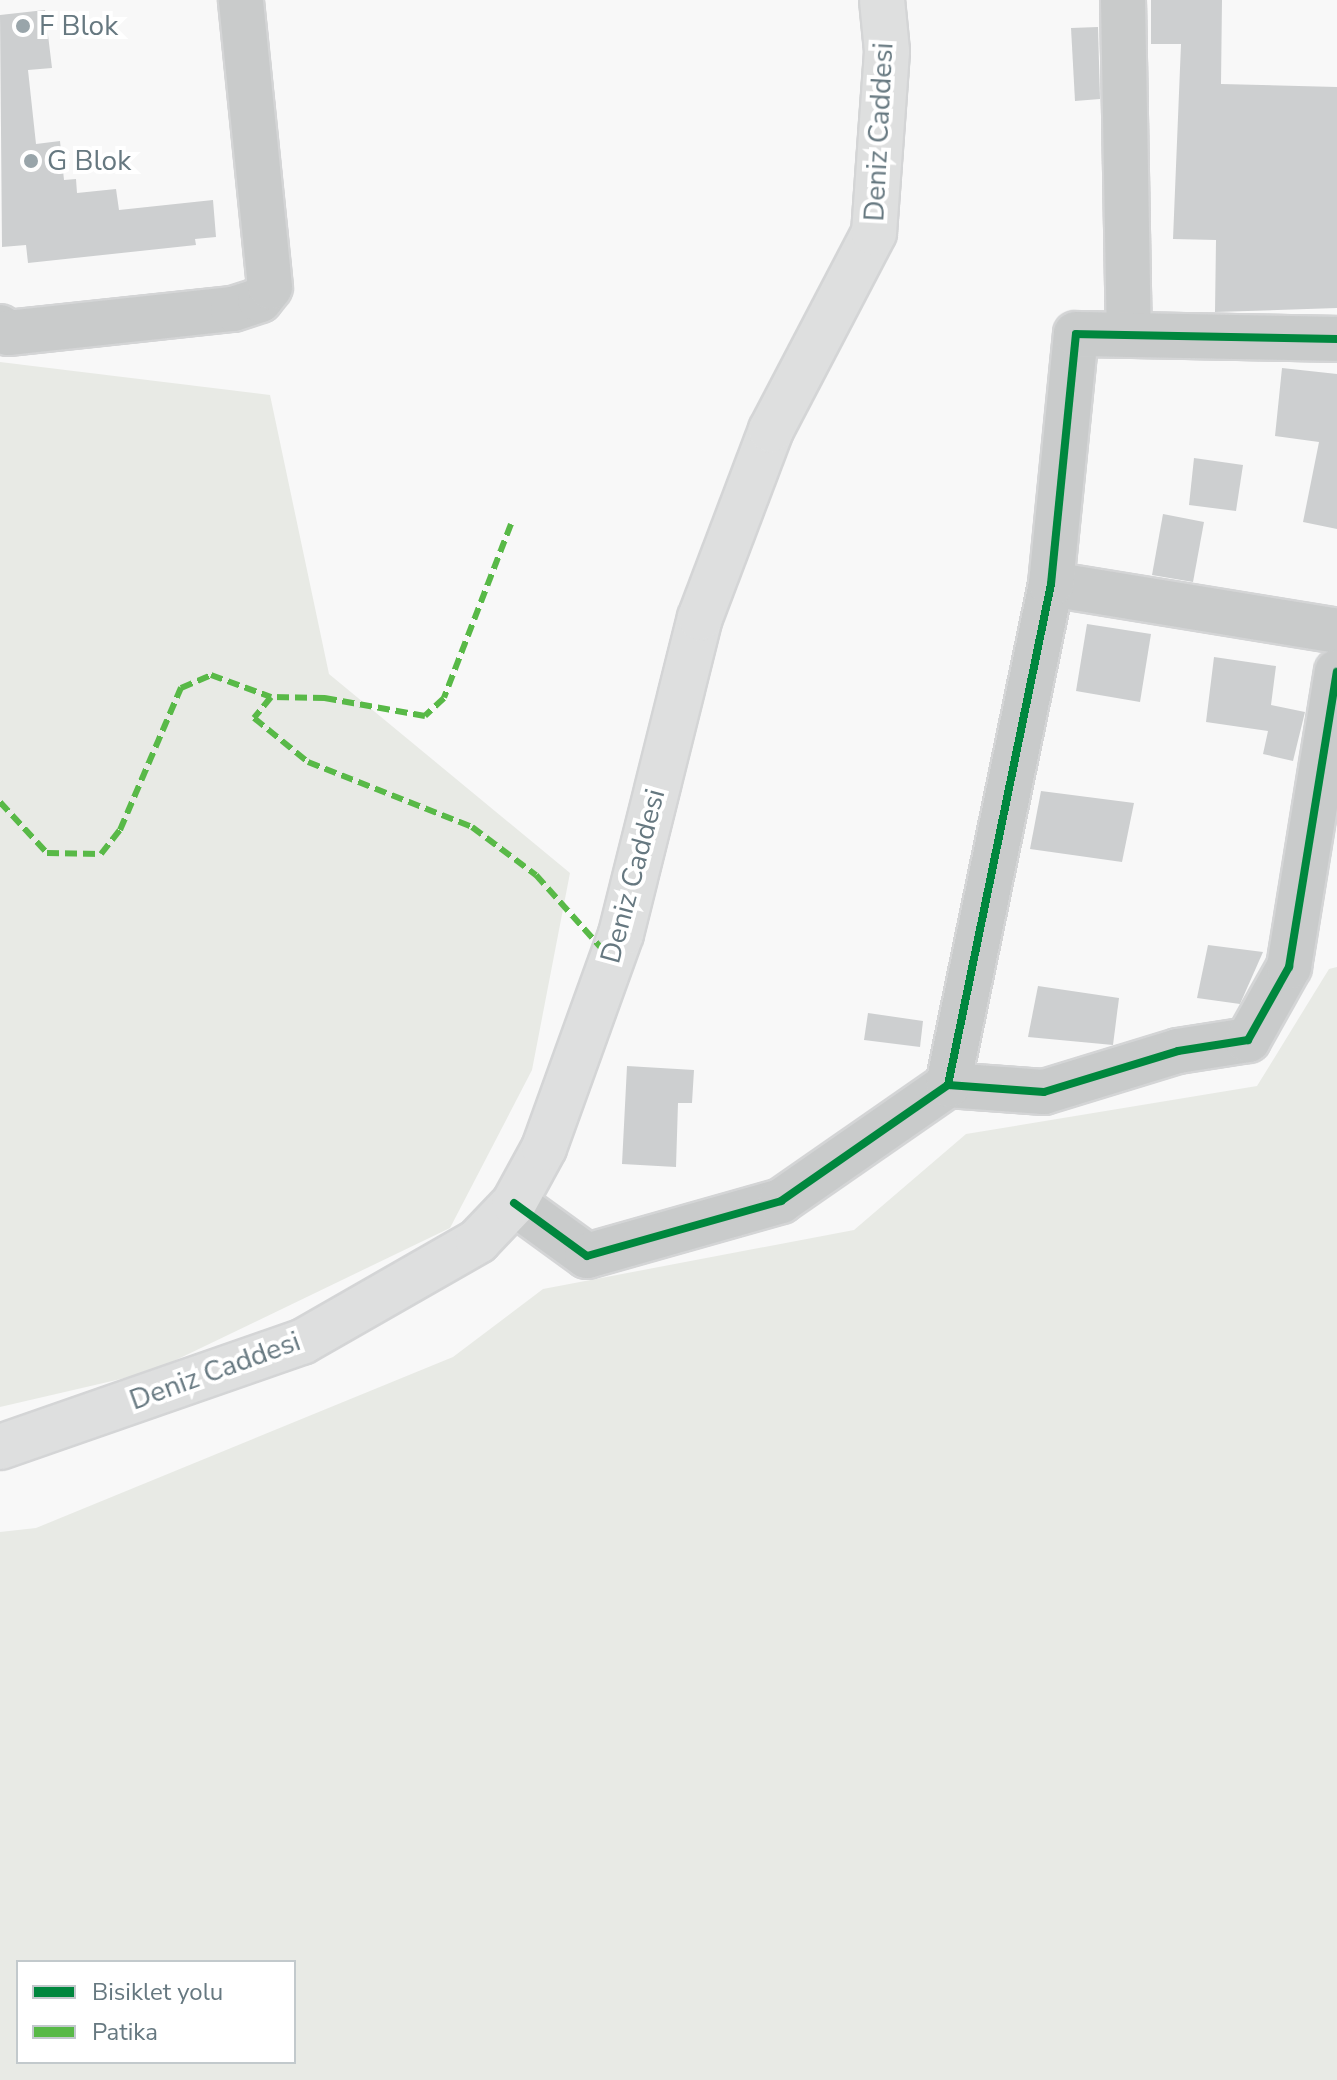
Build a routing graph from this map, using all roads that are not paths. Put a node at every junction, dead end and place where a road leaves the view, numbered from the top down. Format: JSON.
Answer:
{"nodes":[{"id":1,"x":241,"y":0,"type":"edge"},
{"id":2,"x":882,"y":0,"type":"edge"},
{"id":3,"x":1123,"y":0,"type":"edge"},
{"id":4,"x":0,"y":327,"type":"edge"},
{"id":5,"x":1129,"y":335,"type":"junction"},
{"id":6,"x":1337,"y":339,"type":"edge"},
{"id":7,"x":1051,"y":584,"type":"junction"},
{"id":8,"x":1337,"y":631,"type":"edge"},
{"id":9,"x":1337,"y":672,"type":"edge"},
{"id":10,"x":948,"y":1085,"type":"junction"},
{"id":11,"x":514,"y":1203,"type":"junction"},
{"id":12,"x":0,"y":1447,"type":"edge"}],
"edges":[{"from":1,"to":4,"type":"street"},
{"from":2,"to":11,"type":"main road","name":"Deniz Caddesi"},
{"from":3,"to":5,"type":"street"},
{"from":5,"to":6,"type":"street"},
{"from":5,"to":7,"type":"street"},
{"from":7,"to":8,"type":"street"},
{"from":7,"to":10,"type":"street"},
{"from":9,"to":10,"type":"street"},
{"from":10,"to":11,"type":"street"},
{"from":11,"to":12,"type":"main road","name":"Deniz Caddesi"}]}
